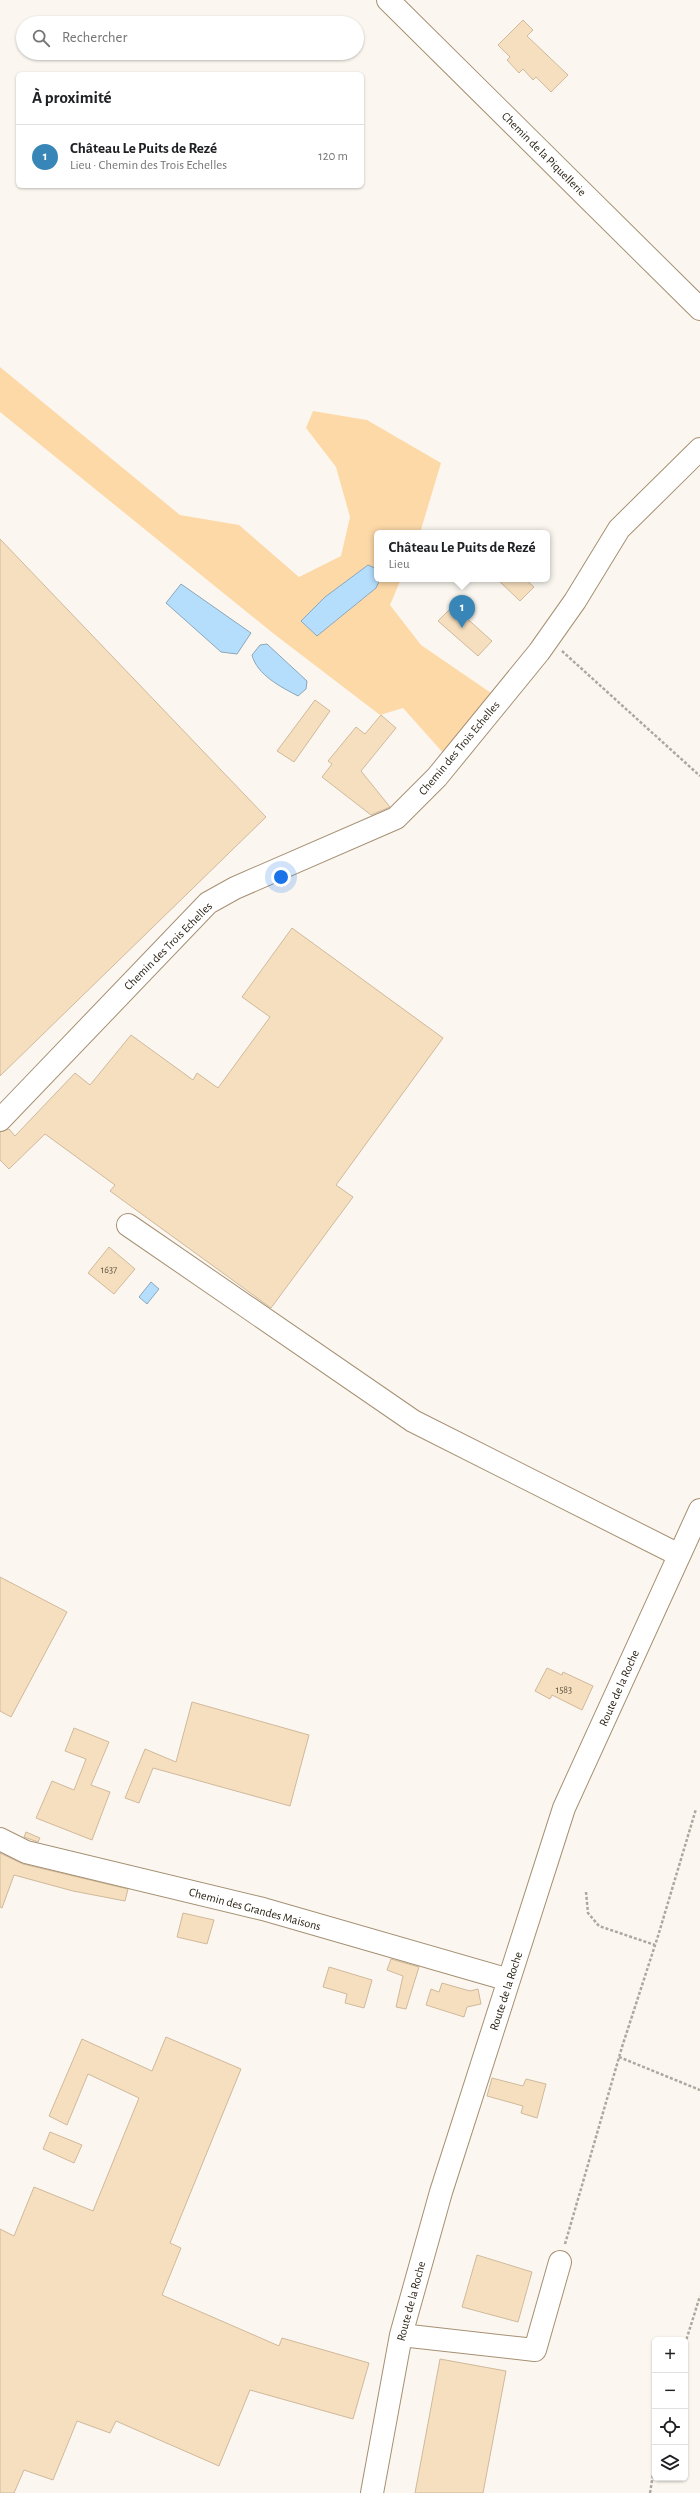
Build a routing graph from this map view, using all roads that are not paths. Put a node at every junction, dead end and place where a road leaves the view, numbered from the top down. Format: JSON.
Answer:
{"nodes":[{"id":1,"x":388,"y":0,"type":"edge"},
{"id":2,"x":700,"y":309,"type":"edge"},
{"id":3,"x":700,"y":448,"type":"edge"},
{"id":4,"x":1,"y":1117,"type":"edge"},
{"id":5,"x":128,"y":1225,"type":"dead end"},
{"id":6,"x":700,"y":1510,"type":"edge"},
{"id":7,"x":680,"y":1555,"type":"junction"},
{"id":8,"x":0,"y":1839,"type":"edge"},
{"id":9,"x":509,"y":1980,"type":"junction"},
{"id":10,"x":560,"y":2262,"type":"road end"},
{"id":11,"x":401,"y":2335,"type":"junction"},
{"id":12,"x":372,"y":2493,"type":"edge"}],
"edges":[{"from":1,"to":2,"type":"street","name":"Chemin de la Piquellerie"},
{"from":3,"to":4,"type":"street","name":"Chemin des Trois Echelles"},
{"from":5,"to":7,"type":"street"},
{"from":6,"to":7,"type":"street","name":"Route de la Roche"},
{"from":7,"to":9,"type":"street","name":"Route de la Roche"},
{"from":8,"to":9,"type":"street","name":"Chemin des Grandes Maisons"},
{"from":9,"to":11,"type":"street","name":"Route de la Roche"},
{"from":10,"to":11,"type":"street"},
{"from":11,"to":12,"type":"street","name":"Route de la Roche"}]}
